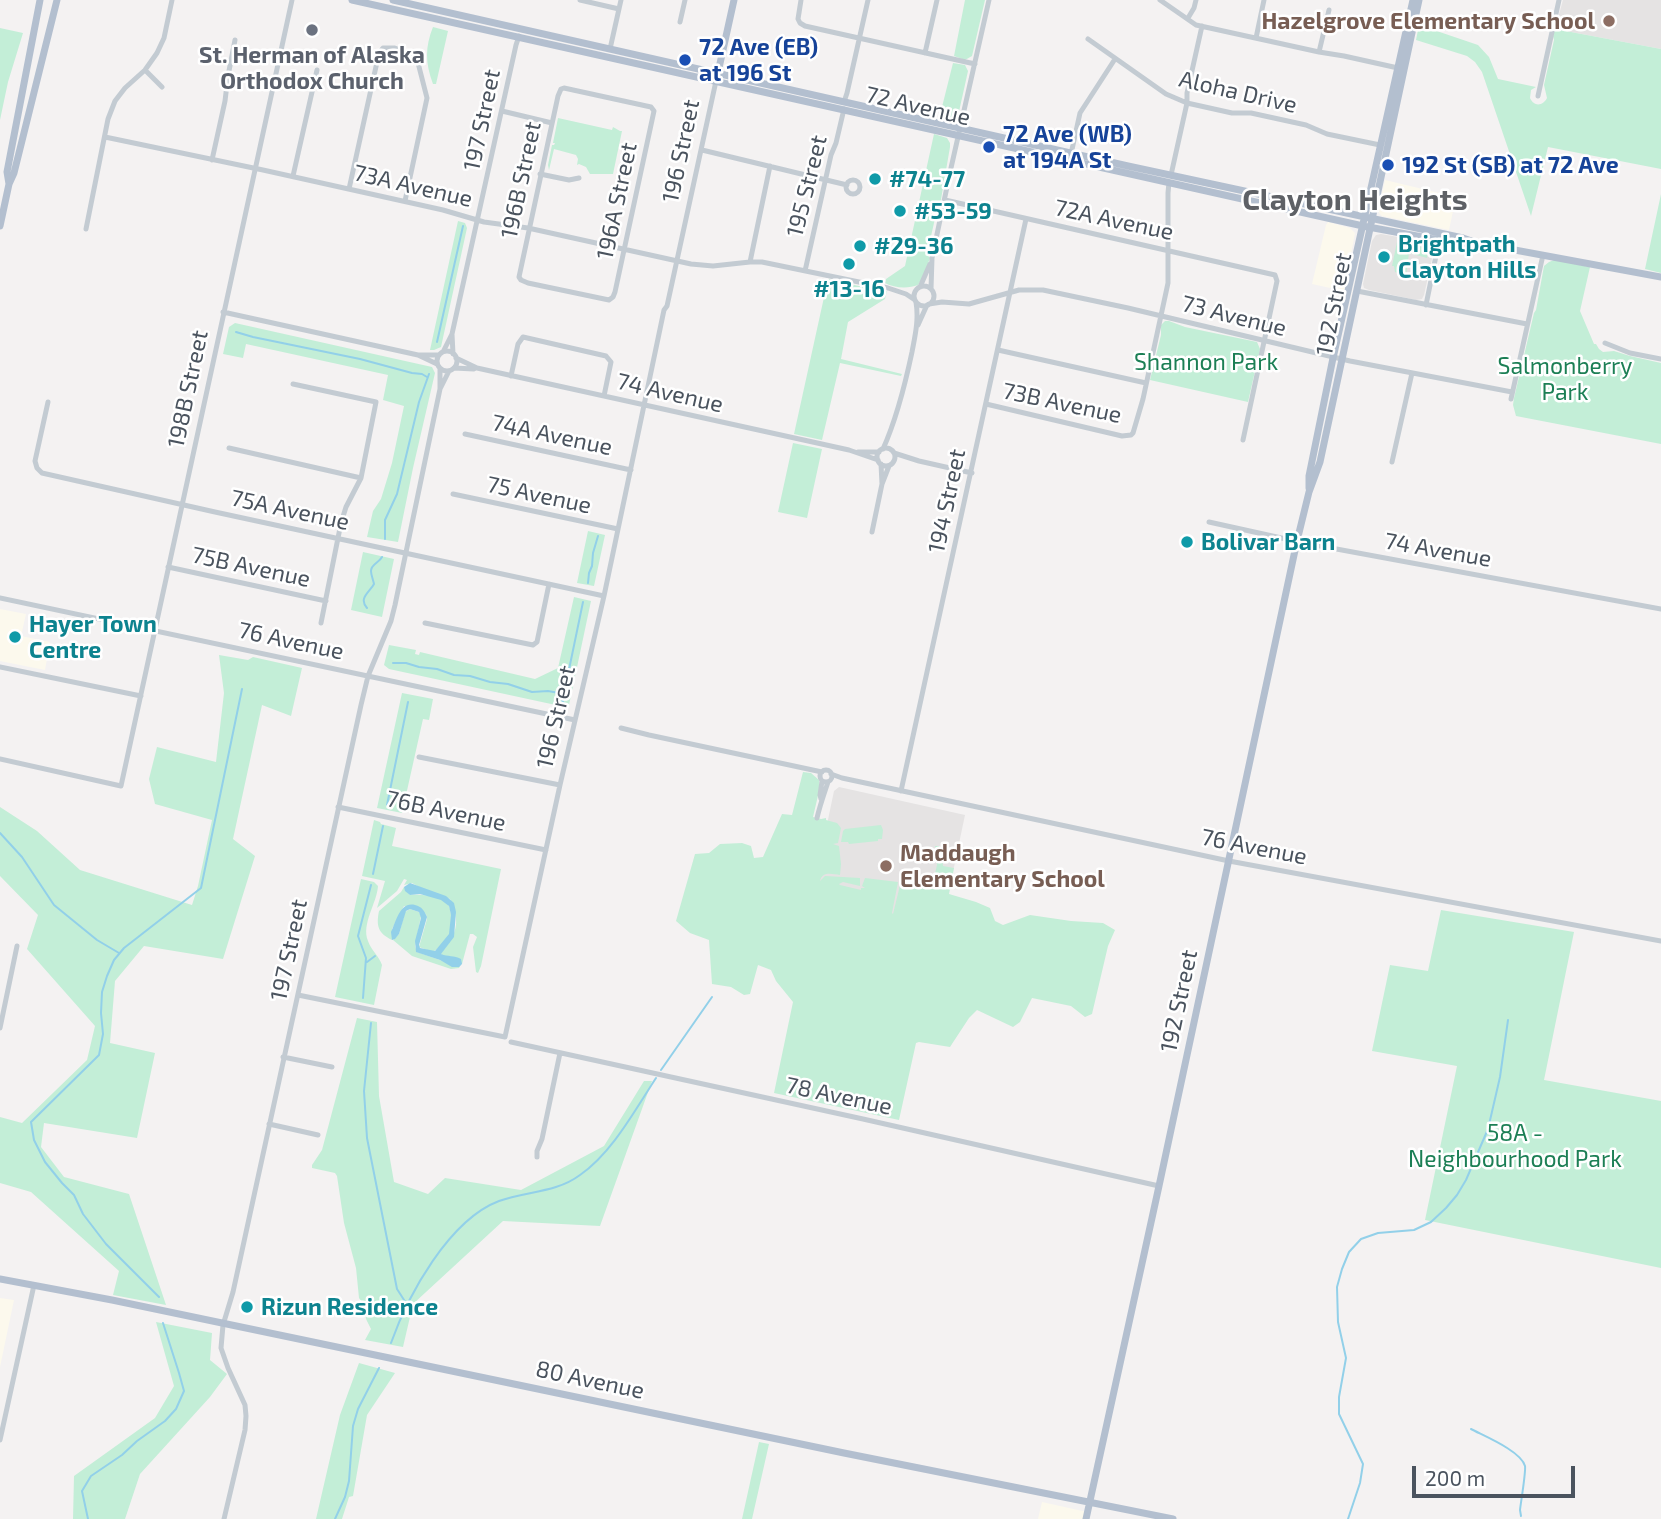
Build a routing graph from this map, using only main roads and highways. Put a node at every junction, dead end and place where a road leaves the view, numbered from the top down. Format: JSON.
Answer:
{"nodes":[{"id":1,"x":40,"y":0,"type":"edge"},
{"id":2,"x":57,"y":0,"type":"edge"},
{"id":3,"x":352,"y":0,"type":"edge"},
{"id":4,"x":393,"y":0,"type":"edge"},
{"id":5,"x":734,"y":0,"type":"edge"},
{"id":6,"x":1413,"y":0,"type":"edge"},
{"id":7,"x":1419,"y":0,"type":"edge"},
{"id":8,"x":519,"y":36,"type":"junction"},
{"id":9,"x":564,"y":38,"type":"junction"},
{"id":10,"x":555,"y":44,"type":"junction"},
{"id":11,"x":610,"y":49,"type":"junction"},
{"id":12,"x":717,"y":77,"type":"junction"},
{"id":13,"x":844,"y":106,"type":"junction"},
{"id":14,"x":960,"y":132,"type":"junction"},
{"id":15,"x":1170,"y":179,"type":"junction"},
{"id":16,"x":9,"y":184,"type":"junction"},
{"id":17,"x":1367,"y":223,"type":"junction"},
{"id":18,"x":0,"y":226,"type":"edge"},
{"id":19,"x":1477,"y":243,"type":"junction"},
{"id":20,"x":1661,"y":278,"type":"edge"},
{"id":21,"x":1309,"y":492,"type":"junction"},
{"id":22,"x":0,"y":1279,"type":"edge"},
{"id":23,"x":1090,"y":1503,"type":"junction"},
{"id":24,"x":1086,"y":1519,"type":"edge"},
{"id":25,"x":1173,"y":1519,"type":"edge"}],
"edges":[{"from":1,"to":16,"type":"main road"},
{"from":2,"to":16,"type":"main road"},
{"from":3,"to":8,"type":"main road","name":"72 Avenue"},
{"from":4,"to":9,"type":"main road","name":"72 Avenue"},
{"from":5,"to":12,"type":"main road","name":"196 Street"},
{"from":6,"to":17,"type":"main road","name":"192 Street"},
{"from":7,"to":17,"type":"main road","name":"192 Street"},
{"from":8,"to":9,"type":"main road"},
{"from":8,"to":10,"type":"main road","name":"72 Avenue"},
{"from":9,"to":11,"type":"main road","name":"72 Avenue"},
{"from":10,"to":11,"type":"main road"},
{"from":10,"to":12,"type":"main road","name":"72 Avenue"},
{"from":11,"to":12,"type":"main road","name":"72 Avenue"},
{"from":12,"to":13,"type":"main road","name":"72 Avenue"},
{"from":12,"to":13,"type":"main road","name":"72 Avenue"},
{"from":13,"to":14,"type":"main road","name":"72 Avenue"},
{"from":14,"to":15,"type":"main road","name":"72 Avenue"},
{"from":14,"to":15,"type":"main road","name":"72 Avenue"},
{"from":15,"to":17,"type":"main road","name":"72 Avenue"},
{"from":15,"to":17,"type":"main road","name":"72 Avenue"},
{"from":16,"to":18,"type":"main road"},
{"from":17,"to":19,"type":"main road","name":"72 Avenue"},
{"from":17,"to":19,"type":"main road","name":"72 Avenue"},
{"from":17,"to":21,"type":"main road","name":"192 Street"},
{"from":17,"to":21,"type":"main road","name":"192 Street"},
{"from":19,"to":20,"type":"main road","name":"72 Avenue"},
{"from":21,"to":23,"type":"main road","name":"192 Street"},
{"from":22,"to":23,"type":"main road","name":"80 Avenue"},
{"from":23,"to":24,"type":"main road","name":"192 Street"},
{"from":23,"to":25,"type":"main road","name":"80 Avenue"}]}
